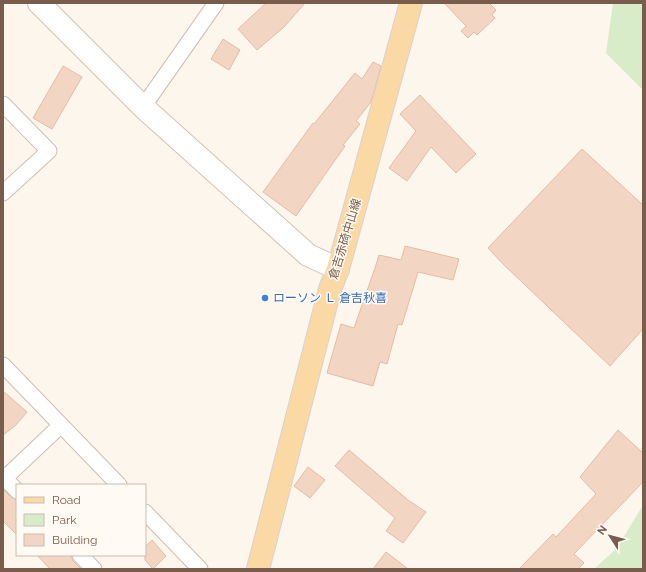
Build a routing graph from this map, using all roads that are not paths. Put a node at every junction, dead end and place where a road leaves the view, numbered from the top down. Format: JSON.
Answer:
{"nodes":[{"id":1,"x":39,"y":3,"type":"edge"},
{"id":2,"x":216,"y":3,"type":"edge"},
{"id":3,"x":412,"y":3,"type":"edge"},
{"id":4,"x":3,"y":104,"type":"edge"},
{"id":5,"x":143,"y":107,"type":"junction"},
{"id":6,"x":3,"y":193,"type":"edge"},
{"id":7,"x":338,"y":269,"type":"junction"},
{"id":8,"x":3,"y":365,"type":"edge"},
{"id":9,"x":61,"y":424,"type":"junction"},
{"id":10,"x":4,"y":477,"type":"edge"},
{"id":11,"x":118,"y":484,"type":"edge"},
{"id":12,"x":16,"y":490,"type":"edge"},
{"id":13,"x":146,"y":513,"type":"edge"},
{"id":14,"x":81,"y":556,"type":"edge"},
{"id":15,"x":94,"y":569,"type":"edge"},
{"id":16,"x":200,"y":569,"type":"edge"},
{"id":17,"x":258,"y":569,"type":"edge"}],
"edges":[{"from":1,"to":5,"type":"street"},
{"from":2,"to":5,"type":"street"},
{"from":3,"to":7,"type":"main road","name":"倉吉赤碕中山線"},
{"from":4,"to":6,"type":"street"},
{"from":5,"to":7,"type":"street"},
{"from":7,"to":17,"type":"main road","name":"倉吉赤碕中山線"},
{"from":8,"to":9,"type":"street"},
{"from":9,"to":10,"type":"street"},
{"from":9,"to":11,"type":"street"},
{"from":10,"to":12,"type":"street"},
{"from":13,"to":16,"type":"street"},
{"from":14,"to":15,"type":"street"}]}
